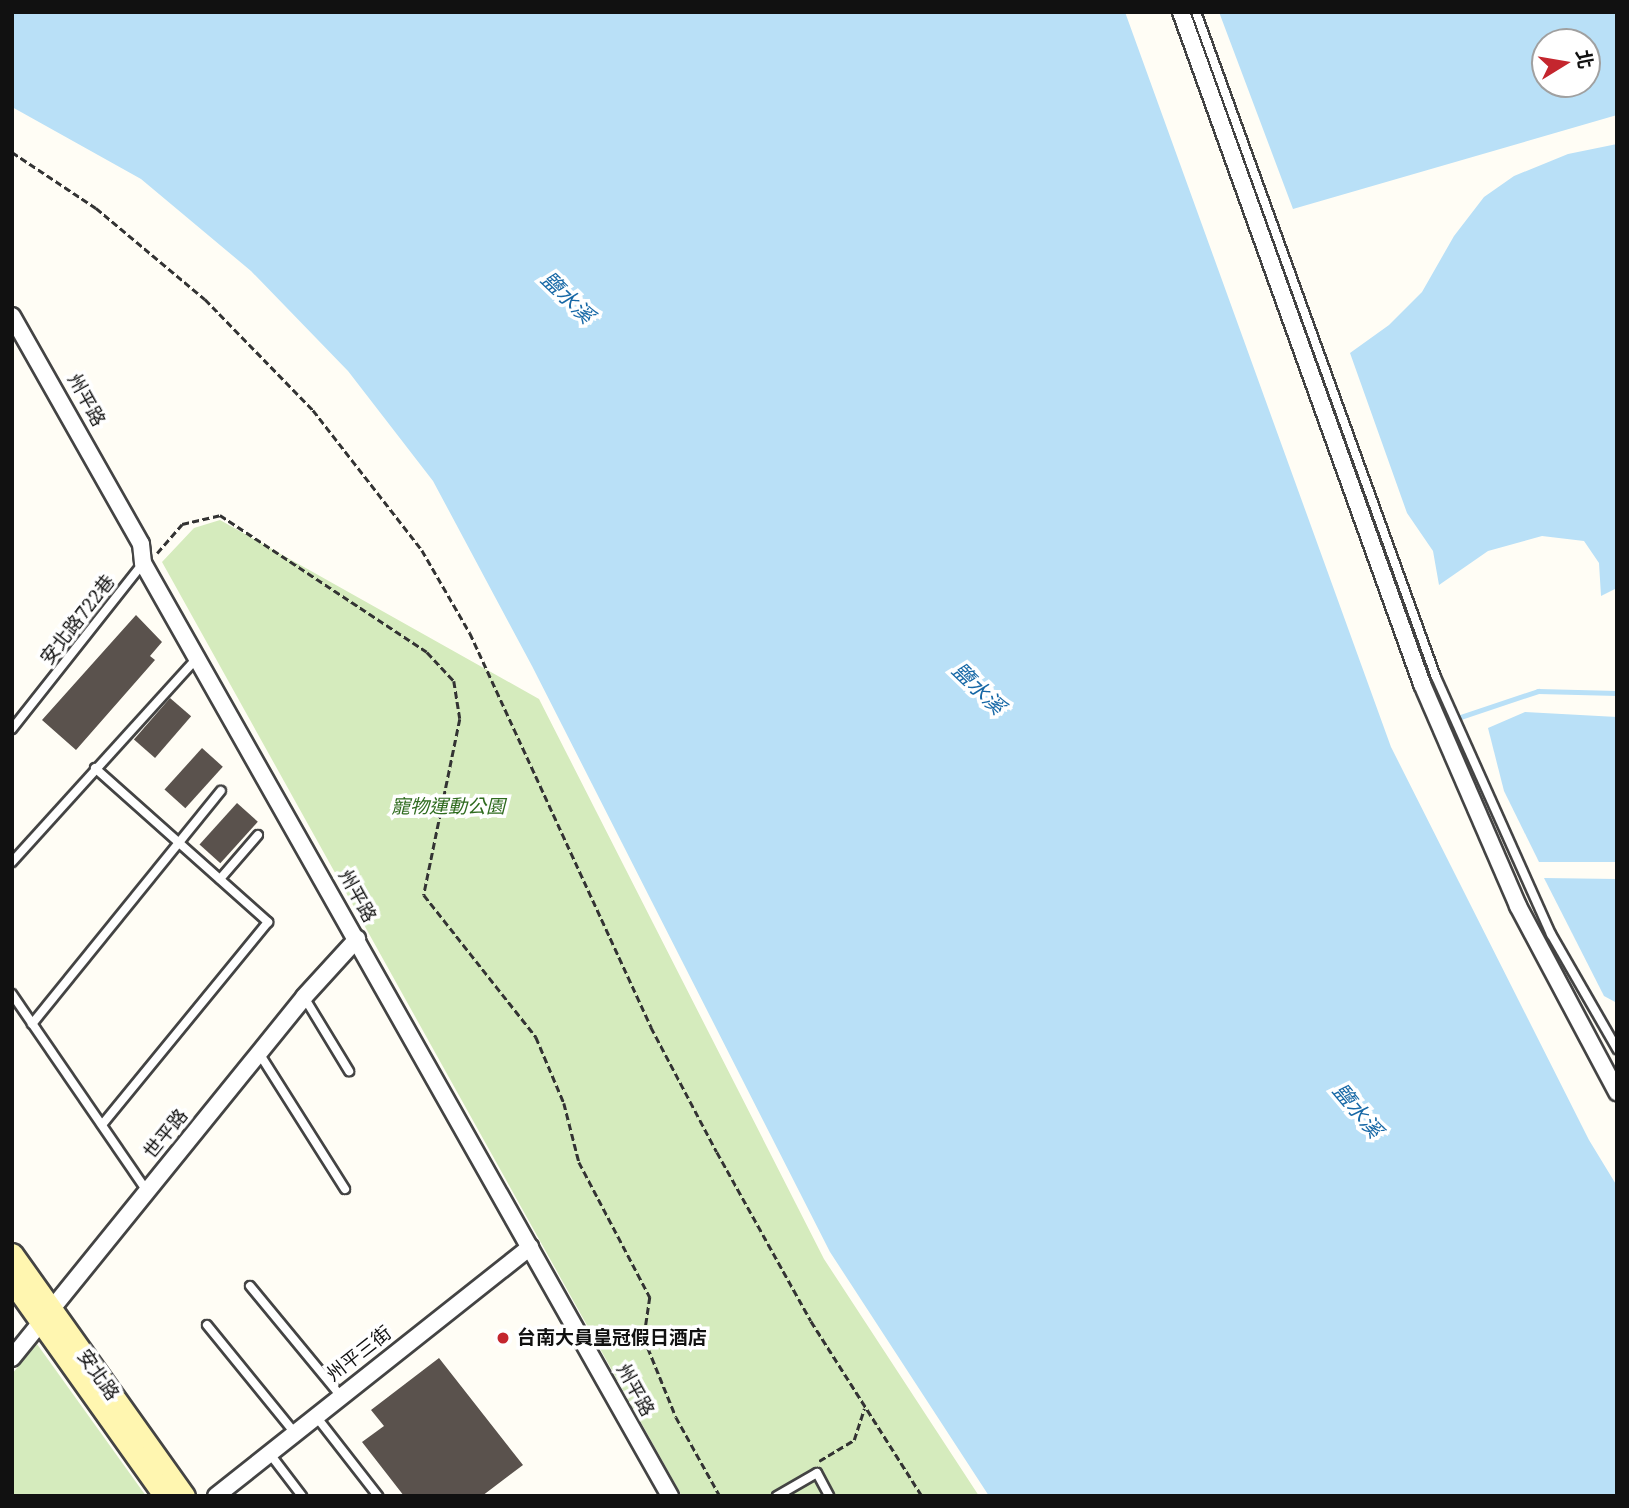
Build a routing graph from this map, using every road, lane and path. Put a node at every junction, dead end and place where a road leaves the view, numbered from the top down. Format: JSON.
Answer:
{"nodes":[{"id":1,"x":1181,"y":12,"type":"edge"},
{"id":2,"x":1196,"y":12,"type":"edge"},
{"id":3,"x":12,"y":152,"type":"edge"},
{"id":4,"x":12,"y":316,"type":"edge"},
{"id":5,"x":143,"y":563,"type":"junction"},
{"id":6,"x":198,"y":657,"type":"junction"},
{"id":7,"x":12,"y":729,"type":"edge"},
{"id":8,"x":94,"y":768,"type":"junction"},
{"id":9,"x":221,"y":791,"type":"dead end"},
{"id":10,"x":258,"y":835,"type":"dead end"},
{"id":11,"x":179,"y":843,"type":"junction"},
{"id":12,"x":12,"y":862,"type":"edge"},
{"id":13,"x":219,"y":879,"type":"junction"},
{"id":14,"x":357,"y":939,"type":"junction"},
{"id":15,"x":12,"y":994,"type":"edge"},
{"id":16,"x":304,"y":998,"type":"junction"},
{"id":17,"x":32,"y":1024,"type":"junction"},
{"id":18,"x":1617,"y":1049,"type":"edge"},
{"id":19,"x":259,"y":1053,"type":"junction"},
{"id":20,"x":349,"y":1070,"type":"dead end"},
{"id":21,"x":1617,"y":1092,"type":"edge"},
{"id":22,"x":102,"y":1125,"type":"junction"},
{"id":23,"x":345,"y":1189,"type":"dead end"},
{"id":24,"x":147,"y":1191,"type":"junction"},
{"id":25,"x":530,"y":1247,"type":"junction"},
{"id":26,"x":12,"y":1254,"type":"edge"},
{"id":27,"x":12,"y":1281,"type":"edge"},
{"id":28,"x":250,"y":1286,"type":"dead end"},
{"id":29,"x":48,"y":1317,"type":"junction"},
{"id":30,"x":206,"y":1325,"type":"dead end"},
{"id":31,"x":12,"y":1359,"type":"edge"},
{"id":32,"x":340,"y":1395,"type":"junction"},
{"id":33,"x":864,"y":1409,"type":"junction"},
{"id":34,"x":315,"y":1415,"type":"junction"},
{"id":35,"x":294,"y":1432,"type":"junction"},
{"id":36,"x":268,"y":1452,"type":"junction"},
{"id":37,"x":817,"y":1473,"type":"junction"},
{"id":38,"x":165,"y":1496,"type":"edge"},
{"id":39,"x":184,"y":1496,"type":"edge"},
{"id":40,"x":216,"y":1496,"type":"edge"},
{"id":41,"x":302,"y":1496,"type":"edge"},
{"id":42,"x":378,"y":1496,"type":"edge"},
{"id":43,"x":670,"y":1496,"type":"edge"},
{"id":44,"x":720,"y":1496,"type":"edge"},
{"id":45,"x":777,"y":1496,"type":"edge"},
{"id":46,"x":829,"y":1496,"type":"edge"},
{"id":47,"x":922,"y":1496,"type":"edge"}],
"edges":[{"from":1,"to":21,"type":"street"},
{"from":2,"to":18,"type":"lane"},
{"from":3,"to":33,"type":"path"},
{"from":4,"to":5,"type":"street","name":"州平路"},
{"from":5,"to":6,"type":"street","name":"州平路"},
{"from":5,"to":7,"type":"lane","name":"安北路722巷"},
{"from":5,"to":44,"type":"path"},
{"from":6,"to":8,"type":"lane"},
{"from":6,"to":14,"type":"street","name":"州平路"},
{"from":8,"to":11,"type":"lane"},
{"from":8,"to":12,"type":"lane"},
{"from":9,"to":11,"type":"lane"},
{"from":10,"to":13,"type":"lane"},
{"from":11,"to":13,"type":"lane"},
{"from":11,"to":17,"type":"lane"},
{"from":13,"to":22,"type":"lane"},
{"from":14,"to":16,"type":"street","name":"世平路"},
{"from":14,"to":25,"type":"street","name":"州平路"},
{"from":15,"to":17,"type":"lane"},
{"from":16,"to":19,"type":"street","name":"世平路"},
{"from":16,"to":20,"type":"lane"},
{"from":17,"to":22,"type":"lane"},
{"from":19,"to":23,"type":"lane"},
{"from":19,"to":24,"type":"street","name":"世平路"},
{"from":22,"to":24,"type":"lane"},
{"from":24,"to":29,"type":"street","name":"世平路"},
{"from":25,"to":32,"type":"street","name":"州平三街"},
{"from":25,"to":43,"type":"street","name":"州平路"},
{"from":26,"to":29,"type":"street","name":"安北路"},
{"from":27,"to":29,"type":"street","name":"安北路"},
{"from":28,"to":32,"type":"lane"},
{"from":29,"to":31,"type":"street","name":"世平路"},
{"from":29,"to":38,"type":"street","name":"安北路"},
{"from":29,"to":39,"type":"street","name":"安北路"},
{"from":30,"to":35,"type":"lane"},
{"from":32,"to":34,"type":"street","name":"州平三街"},
{"from":33,"to":37,"type":"path"},
{"from":33,"to":47,"type":"path"},
{"from":34,"to":35,"type":"street","name":"州平三街"},
{"from":34,"to":42,"type":"lane"},
{"from":35,"to":36,"type":"street","name":"州平三街"},
{"from":36,"to":40,"type":"street","name":"州平三街"},
{"from":36,"to":41,"type":"lane"},
{"from":37,"to":45,"type":"lane"},
{"from":37,"to":46,"type":"lane"}]}
